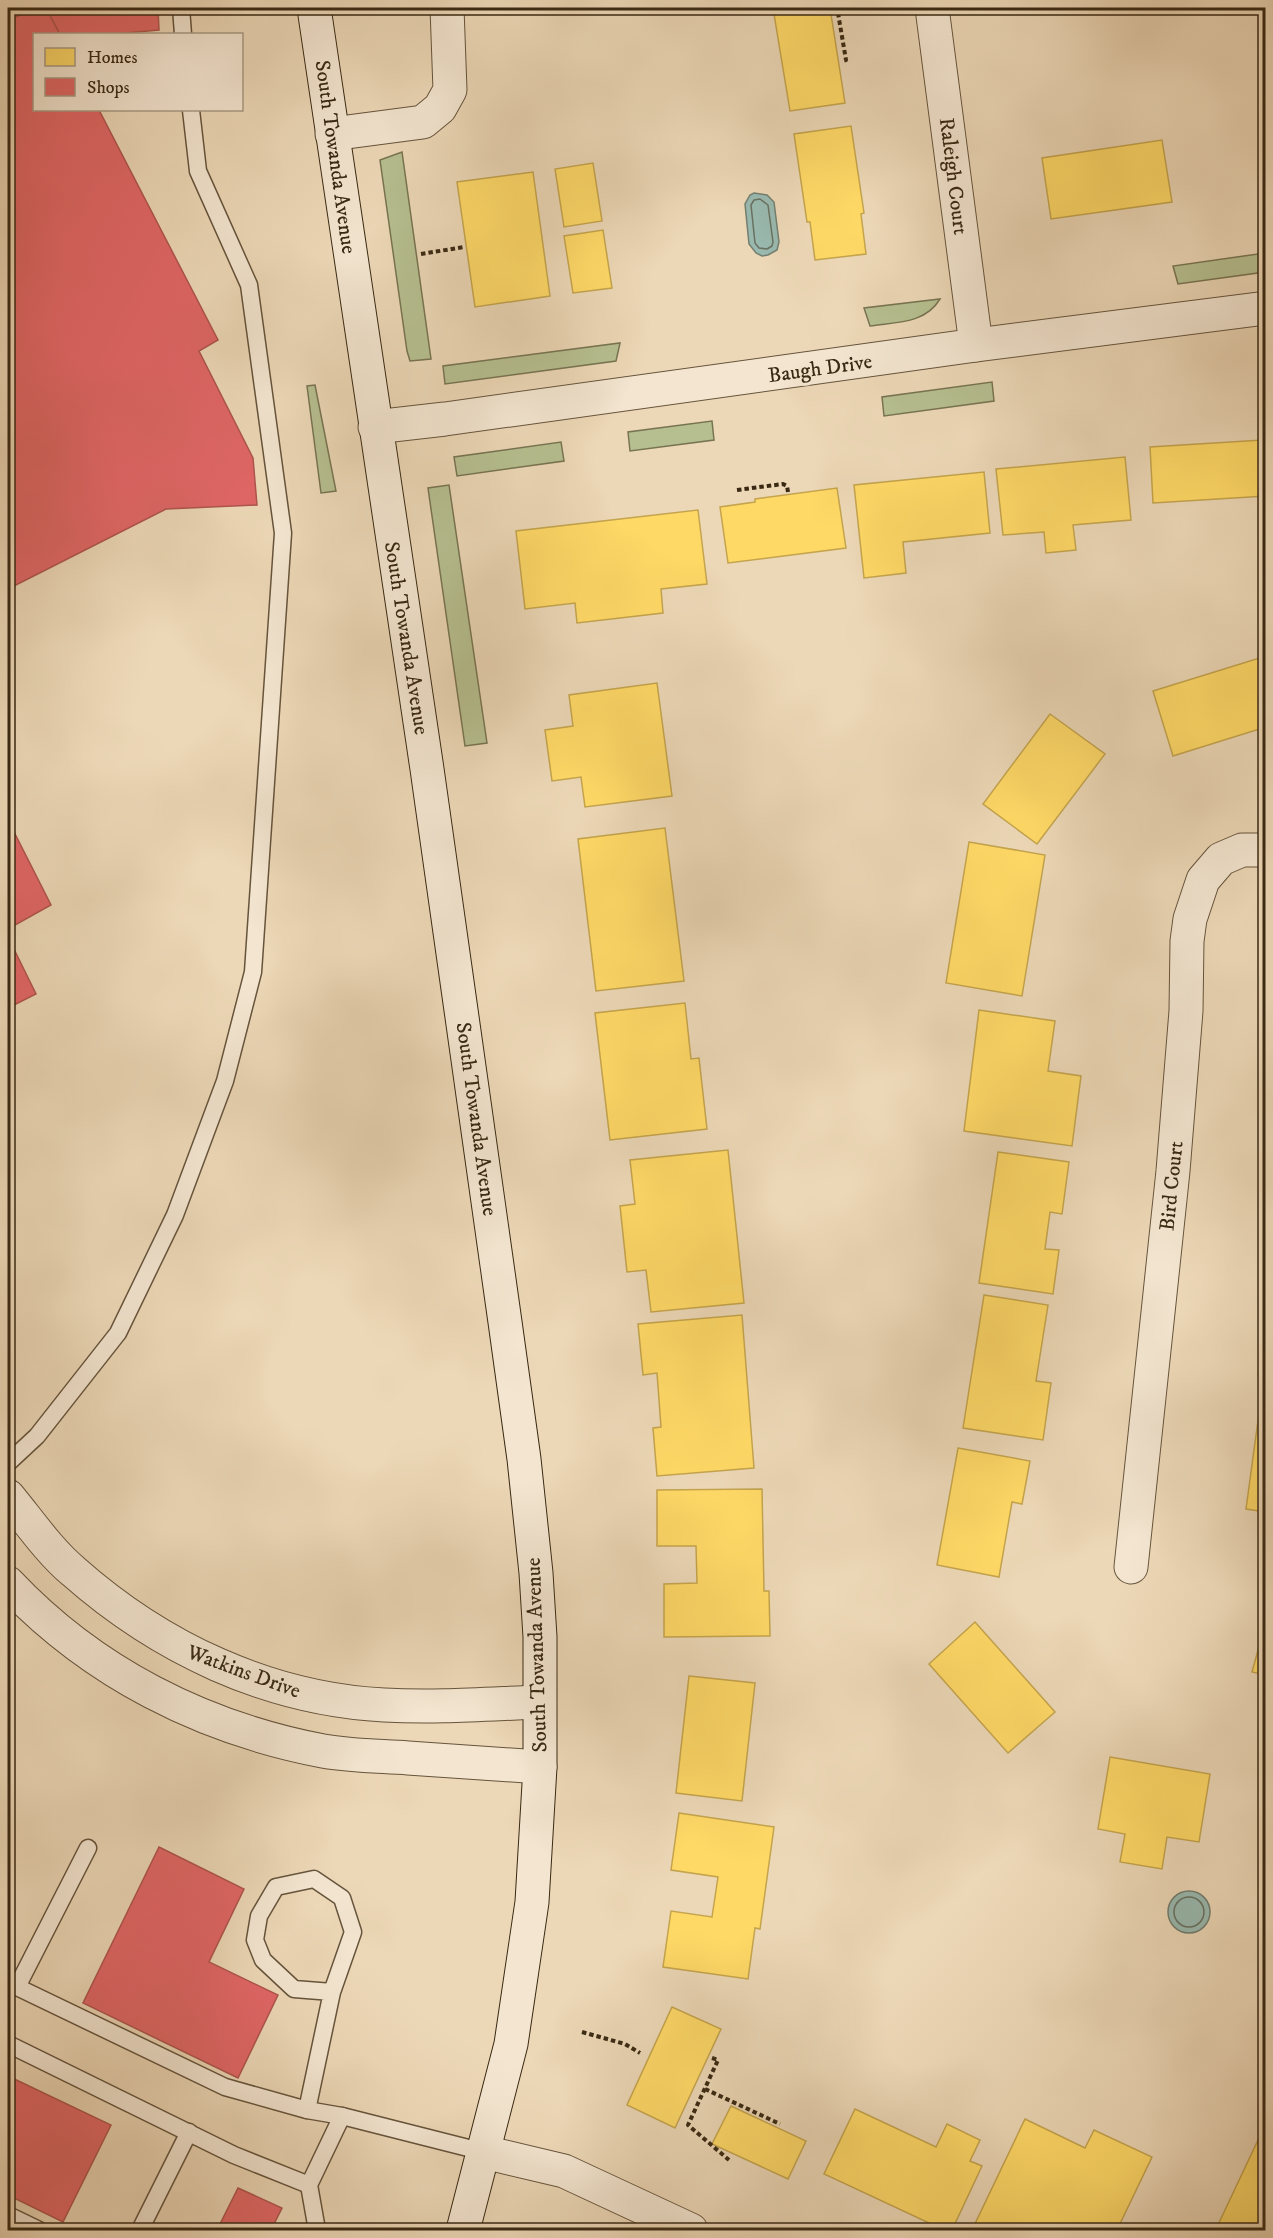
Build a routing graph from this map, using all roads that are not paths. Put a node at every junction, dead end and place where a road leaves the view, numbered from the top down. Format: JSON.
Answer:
{"nodes":[{"id":1,"x":181,"y":8,"type":"edge"},
{"id":2,"x":314,"y":8,"type":"edge"},
{"id":3,"x":447,"y":8,"type":"edge"},
{"id":4,"x":932,"y":8,"type":"edge"},
{"id":5,"x":183,"y":33,"type":"edge"},
{"id":6,"x":191,"y":111,"type":"edge"},
{"id":7,"x":332,"y":134,"type":"junction"},
{"id":8,"x":1266,"y":308,"type":"edge"},
{"id":9,"x":976,"y":345,"type":"junction"},
{"id":10,"x":375,"y":427,"type":"junction"},
{"id":11,"x":1266,"y":849,"type":"edge"},
{"id":12,"x":8,"y":1463,"type":"edge"},
{"id":13,"x":8,"y":1496,"type":"edge"},
{"id":14,"x":1131,"y":1567,"type":"dead end"},
{"id":15,"x":8,"y":1583,"type":"edge"},
{"id":16,"x":539,"y":1702,"type":"junction"},
{"id":17,"x":540,"y":1767,"type":"junction"},
{"id":18,"x":88,"y":1848,"type":"dead end"},
{"id":19,"x":332,"y":1992,"type":"junction"},
{"id":20,"x":8,"y":2044,"type":"edge"},
{"id":21,"x":307,"y":2110,"type":"junction"},
{"id":22,"x":342,"y":2116,"type":"junction"},
{"id":23,"x":189,"y":2132,"type":"junction"},
{"id":24,"x":484,"y":2152,"type":"junction"},
{"id":25,"x":309,"y":2185,"type":"junction"},
{"id":26,"x":8,"y":2215,"type":"edge"},
{"id":27,"x":39,"y":2230,"type":"edge"},
{"id":28,"x":140,"y":2230,"type":"edge"},
{"id":29,"x":317,"y":2230,"type":"edge"},
{"id":30,"x":463,"y":2230,"type":"edge"},
{"id":31,"x":691,"y":2230,"type":"edge"}],
"edges":[{"from":1,"to":5,"type":"lane"},
{"from":2,"to":7,"type":"street","name":"South Towanda Avenue"},
{"from":3,"to":7,"type":"street"},
{"from":4,"to":9,"type":"street","name":"Raleigh Court"},
{"from":6,"to":12,"type":"lane"},
{"from":7,"to":10,"type":"street","name":"South Towanda Avenue"},
{"from":8,"to":9,"type":"street","name":"Baugh Drive"},
{"from":9,"to":10,"type":"street","name":"Baugh Drive"},
{"from":10,"to":16,"type":"street","name":"South Towanda Avenue"},
{"from":11,"to":14,"type":"street","name":"Bird Court"},
{"from":13,"to":16,"type":"street","name":"Watkins Drive"},
{"from":15,"to":17,"type":"street"},
{"from":16,"to":17,"type":"street","name":"South Towanda Avenue"},
{"from":17,"to":24,"type":"street","name":"South Towanda Avenue"},
{"from":18,"to":21,"type":"lane"},
{"from":19,"to":19,"type":"lane"},
{"from":19,"to":21,"type":"lane"},
{"from":20,"to":23,"type":"lane"},
{"from":21,"to":22,"type":"lane"},
{"from":22,"to":24,"type":"lane"},
{"from":22,"to":25,"type":"lane"},
{"from":23,"to":25,"type":"lane"},
{"from":23,"to":28,"type":"lane"},
{"from":24,"to":30,"type":"street","name":"South Towanda Avenue"},
{"from":24,"to":31,"type":"street"},
{"from":25,"to":29,"type":"lane"},
{"from":26,"to":27,"type":"lane"}]}
